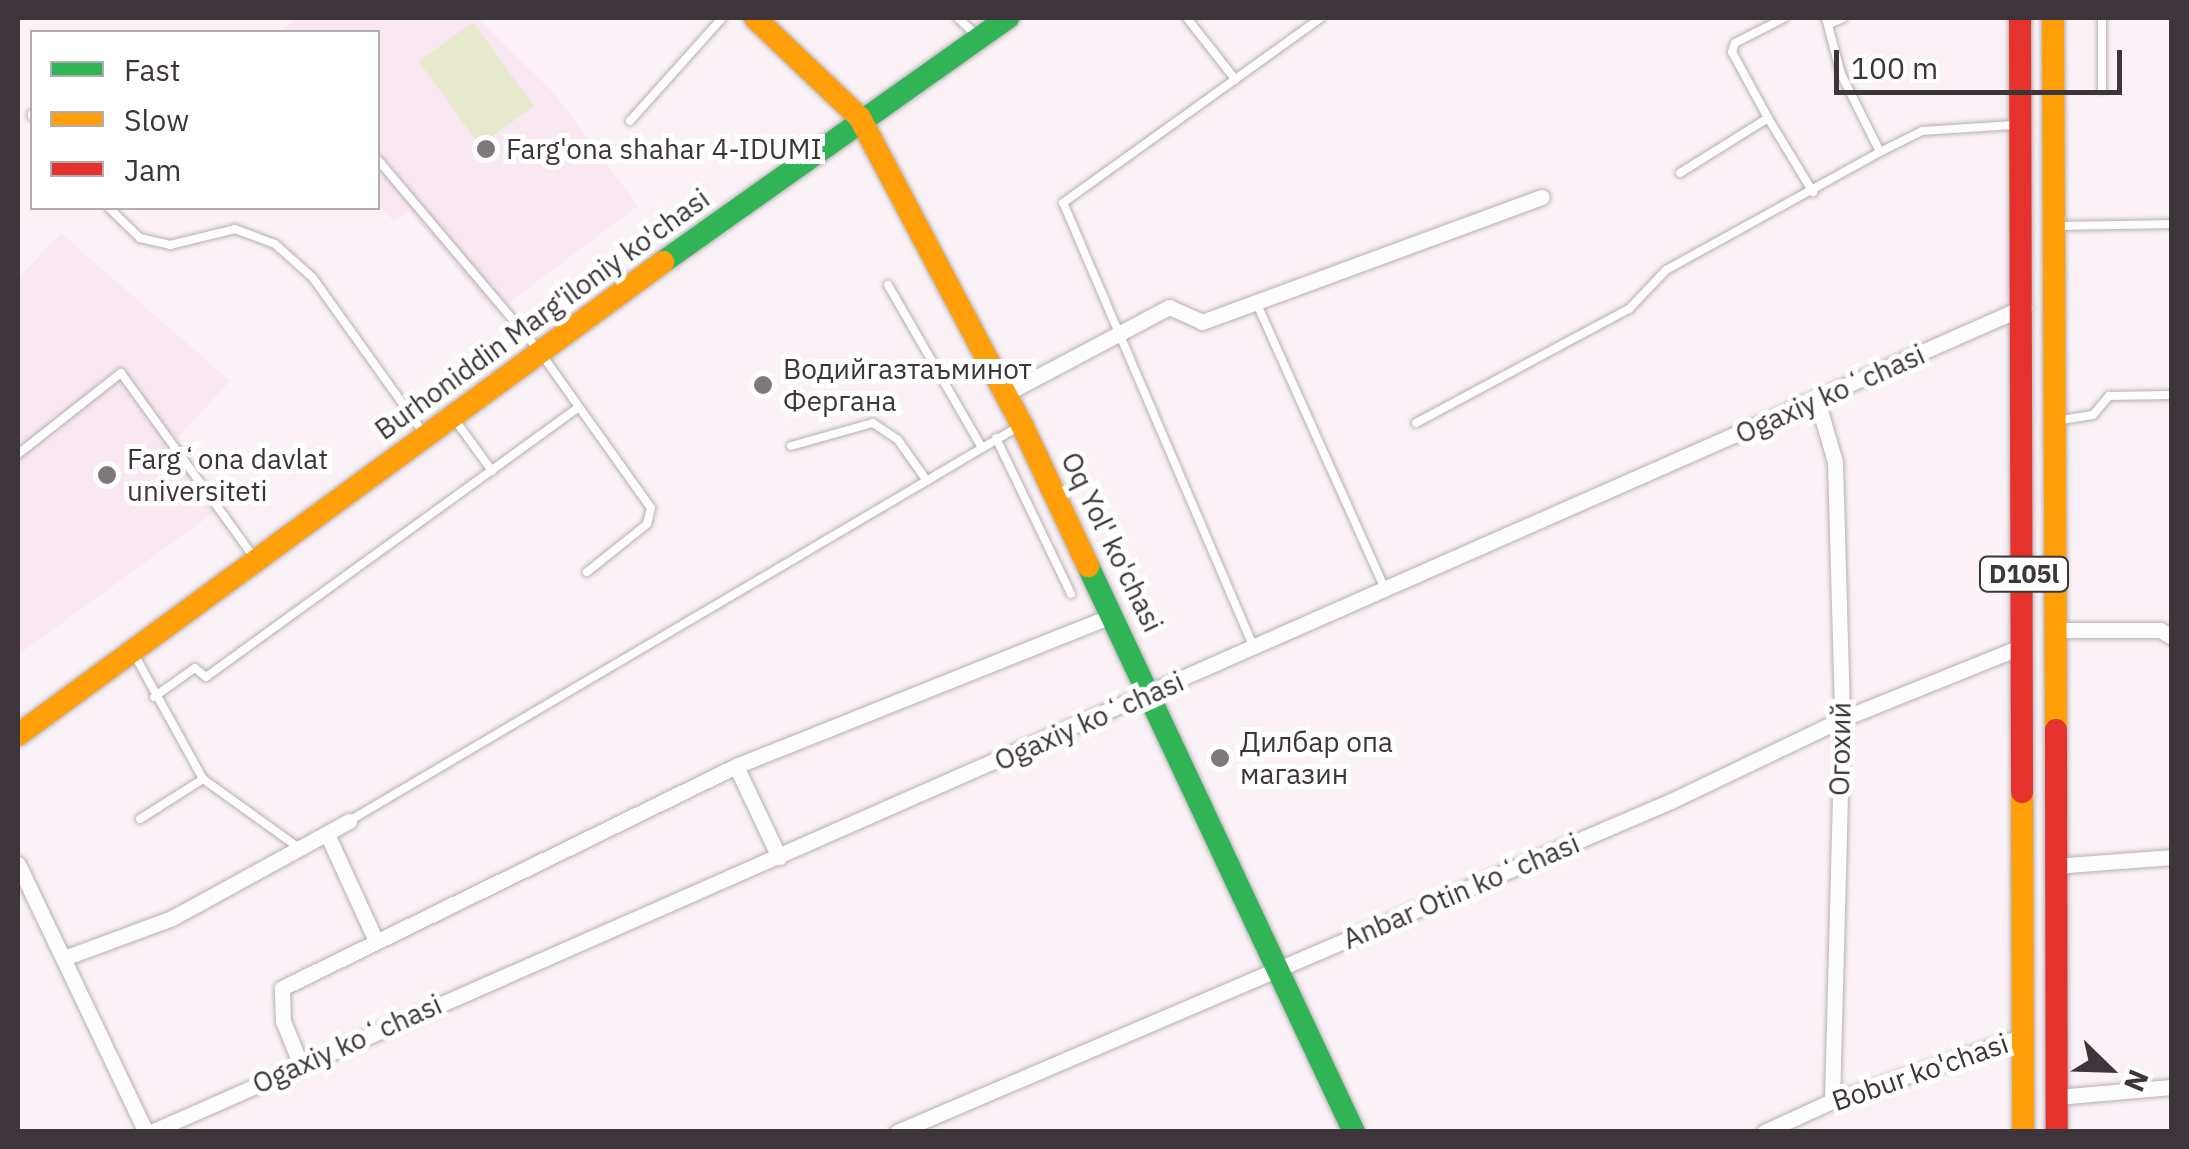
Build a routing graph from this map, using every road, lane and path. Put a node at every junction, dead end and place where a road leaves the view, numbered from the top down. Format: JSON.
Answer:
{"nodes":[{"id":1,"x":722,"y":18,"type":"edge"},
{"id":2,"x":755,"y":18,"type":"edge"},
{"id":3,"x":958,"y":18,"type":"edge"},
{"id":4,"x":1008,"y":18,"type":"edge"},
{"id":5,"x":1186,"y":18,"type":"edge"},
{"id":6,"x":1320,"y":18,"type":"edge"},
{"id":7,"x":1784,"y":18,"type":"edge"},
{"id":8,"x":1842,"y":18,"type":"edge"},
{"id":9,"x":2020,"y":18,"type":"edge"},
{"id":10,"x":2053,"y":18,"type":"edge"},
{"id":11,"x":2102,"y":18,"type":"edge"},
{"id":12,"x":1827,"y":21,"type":"edge"},
{"id":13,"x":979,"y":37,"type":"junction"},
{"id":14,"x":1235,"y":79,"type":"junction"},
{"id":15,"x":2102,"y":89,"type":"dead end"},
{"id":16,"x":860,"y":118,"type":"junction"},
{"id":17,"x":1768,"y":118,"type":"junction"},
{"id":18,"x":630,"y":121,"type":"dead end"},
{"id":19,"x":2022,"y":124,"type":"junction"},
{"id":20,"x":1880,"y":152,"type":"junction"},
{"id":21,"x":380,"y":162,"type":"edge"},
{"id":22,"x":1680,"y":173,"type":"dead end"},
{"id":23,"x":1812,"y":192,"type":"junction"},
{"id":24,"x":1542,"y":197,"type":"dead end"},
{"id":25,"x":111,"y":210,"type":"edge"},
{"id":26,"x":2172,"y":224,"type":"edge"},
{"id":27,"x":2054,"y":226,"type":"junction"},
{"id":28,"x":888,"y":285,"type":"dead end"},
{"id":29,"x":1256,"y":302,"type":"junction"},
{"id":30,"x":2026,"y":306,"type":"junction"},
{"id":31,"x":1118,"y":334,"type":"junction"},
{"id":32,"x":540,"y":352,"type":"junction"},
{"id":33,"x":1006,"y":394,"type":"junction"},
{"id":34,"x":2172,"y":395,"type":"edge"},
{"id":35,"x":1817,"y":400,"type":"junction"},
{"id":36,"x":579,"y":407,"type":"junction"},
{"id":37,"x":452,"y":416,"type":"junction"},
{"id":38,"x":2054,"y":420,"type":"junction"},
{"id":39,"x":1416,"y":423,"type":"dead end"},
{"id":40,"x":1022,"y":425,"type":"junction"},
{"id":41,"x":425,"y":436,"type":"junction"},
{"id":42,"x":996,"y":438,"type":"junction"},
{"id":43,"x":791,"y":446,"type":"dead end"},
{"id":44,"x":981,"y":446,"type":"junction"},
{"id":45,"x":18,"y":454,"type":"edge"},
{"id":46,"x":492,"y":471,"type":"junction"},
{"id":47,"x":928,"y":481,"type":"junction"},
{"id":48,"x":256,"y":560,"type":"junction"},
{"id":49,"x":588,"y":572,"type":"dead end"},
{"id":50,"x":1386,"y":589,"type":"junction"},
{"id":51,"x":1071,"y":594,"type":"dead end"},
{"id":52,"x":1114,"y":614,"type":"junction"},
{"id":53,"x":2055,"y":630,"type":"junction"},
{"id":54,"x":2172,"y":637,"type":"edge"},
{"id":55,"x":2024,"y":646,"type":"junction"},
{"id":56,"x":1254,"y":648,"type":"junction"},
{"id":57,"x":132,"y":650,"type":"junction"},
{"id":58,"x":1152,"y":693,"type":"junction"},
{"id":59,"x":154,"y":697,"type":"junction"},
{"id":60,"x":1842,"y":719,"type":"junction"},
{"id":61,"x":18,"y":735,"type":"edge"},
{"id":62,"x":736,"y":766,"type":"junction"},
{"id":63,"x":203,"y":779,"type":"junction"},
{"id":64,"x":140,"y":818,"type":"dead end"},
{"id":65,"x":350,"y":821,"type":"joint"},
{"id":66,"x":327,"y":834,"type":"junction"},
{"id":67,"x":299,"y":848,"type":"junction"},
{"id":68,"x":779,"y":857,"type":"junction"},
{"id":69,"x":2172,"y":857,"type":"edge"},
{"id":70,"x":18,"y":864,"type":"edge"},
{"id":71,"x":2055,"y":866,"type":"junction"},
{"id":72,"x":376,"y":941,"type":"junction"},
{"id":73,"x":64,"y":958,"type":"junction"},
{"id":74,"x":1278,"y":968,"type":"junction"},
{"id":75,"x":2021,"y":1037,"type":"junction"},
{"id":76,"x":300,"y":1064,"type":"junction"},
{"id":77,"x":2172,"y":1087,"type":"edge"},
{"id":78,"x":2057,"y":1097,"type":"junction"},
{"id":79,"x":1832,"y":1101,"type":"junction"},
{"id":80,"x":148,"y":1132,"type":"edge"},
{"id":81,"x":897,"y":1132,"type":"edge"},
{"id":82,"x":1354,"y":1132,"type":"edge"},
{"id":83,"x":1764,"y":1132,"type":"edge"},
{"id":84,"x":2023,"y":1132,"type":"edge"},
{"id":85,"x":2057,"y":1132,"type":"edge"}],
"edges":[{"from":1,"to":18,"type":"lane"},
{"from":2,"to":16,"type":"main road","name":"Oq Yol' ko'chasi"},
{"from":3,"to":13,"type":"lane"},
{"from":4,"to":13,"type":"main road","name":"Burhoniddin Marg'iloniy ko'chasi"},
{"from":5,"to":14,"type":"lane"},
{"from":6,"to":14,"type":"lane"},
{"from":7,"to":17,"type":"lane"},
{"from":8,"to":12,"type":"lane"},
{"from":9,"to":19,"type":"main road","number":"D105l"},
{"from":10,"to":27,"type":"main road","number":"D105l"},
{"from":11,"to":15,"type":"lane"},
{"from":12,"to":20,"type":"lane"},
{"from":13,"to":16,"type":"main road","name":"Burhoniddin Marg'iloniy ko'chasi"},
{"from":14,"to":31,"type":"lane"},
{"from":16,"to":32,"type":"main road","name":"Burhoniddin Marg'iloniy ko'chasi"},
{"from":16,"to":33,"type":"main road","name":"Oq Yol' ko'chasi"},
{"from":17,"to":22,"type":"lane"},
{"from":17,"to":23,"type":"lane"},
{"from":19,"to":20,"type":"lane"},
{"from":19,"to":30,"type":"main road","number":"D105l"},
{"from":20,"to":23,"type":"lane"},
{"from":21,"to":32,"type":"lane"},
{"from":23,"to":39,"type":"lane"},
{"from":24,"to":29,"type":"street"},
{"from":25,"to":41,"type":"lane"},
{"from":26,"to":27,"type":"lane"},
{"from":27,"to":38,"type":"main road","number":"D105l"},
{"from":28,"to":44,"type":"lane"},
{"from":29,"to":31,"type":"street"},
{"from":29,"to":50,"type":"lane"},
{"from":30,"to":35,"type":"street","name":"Ogaxiy koʻchasi"},
{"from":30,"to":55,"type":"main road","number":"D105l"},
{"from":31,"to":33,"type":"street"},
{"from":31,"to":56,"type":"lane"},
{"from":32,"to":36,"type":"lane"},
{"from":32,"to":37,"type":"main road","name":"Burhoniddin Marg'iloniy ko'chasi"},
{"from":33,"to":40,"type":"main road","name":"Oq Yol' ko'chasi"},
{"from":34,"to":38,"type":"lane"},
{"from":35,"to":50,"type":"street","name":"Ogaxiy koʻchasi"},
{"from":35,"to":60,"type":"street","name":"Огохий"},
{"from":36,"to":46,"type":"lane"},
{"from":36,"to":49,"type":"lane"},
{"from":37,"to":41,"type":"main road","name":"Burhoniddin Marg'iloniy ko'chasi"},
{"from":37,"to":46,"type":"lane"},
{"from":38,"to":53,"type":"main road","number":"D105l"},
{"from":40,"to":42,"type":"lane"},
{"from":40,"to":52,"type":"main road","name":"Oq Yol' ko'chasi"},
{"from":41,"to":48,"type":"main road","name":"Burhoniddin Marg'iloniy ko'chasi"},
{"from":42,"to":44,"type":"lane"},
{"from":42,"to":51,"type":"lane"},
{"from":43,"to":47,"type":"lane"},
{"from":44,"to":47,"type":"lane"},
{"from":45,"to":48,"type":"lane"},
{"from":46,"to":59,"type":"lane"},
{"from":47,"to":65,"type":"lane"},
{"from":48,"to":57,"type":"main road","name":"Burhoniddin Marg'iloniy ko'chasi"},
{"from":50,"to":56,"type":"street","name":"Ogaxiy koʻchasi"},
{"from":52,"to":58,"type":"main road","name":"Oq Yol' ko'chasi"},
{"from":52,"to":62,"type":"street"},
{"from":53,"to":54,"type":"street"},
{"from":53,"to":71,"type":"main road","number":"D105l"},
{"from":55,"to":60,"type":"street","name":"Anbar Otin koʻchasi"},
{"from":55,"to":75,"type":"main road","number":"D105l"},
{"from":56,"to":58,"type":"street","name":"Ogaxiy koʻchasi"},
{"from":57,"to":59,"type":"lane"},
{"from":57,"to":61,"type":"main road","name":"Burhoniddin Marg'iloniy ko'chasi"},
{"from":58,"to":68,"type":"street","name":"Ogaxiy koʻchasi"},
{"from":58,"to":74,"type":"main road","name":"Oq Yol' ko'chasi"},
{"from":59,"to":63,"type":"lane"},
{"from":60,"to":74,"type":"street","name":"Anbar Otin koʻchasi"},
{"from":60,"to":79,"type":"street","name":"Огохий"},
{"from":62,"to":68,"type":"street"},
{"from":62,"to":72,"type":"street"},
{"from":63,"to":64,"type":"lane"},
{"from":63,"to":67,"type":"lane"},
{"from":65,"to":66,"type":"street"},
{"from":66,"to":67,"type":"street"},
{"from":66,"to":72,"type":"street"},
{"from":67,"to":73,"type":"street"},
{"from":68,"to":76,"type":"street","name":"Ogaxiy koʻchasi"},
{"from":69,"to":71,"type":"street"},
{"from":70,"to":73,"type":"street"},
{"from":71,"to":78,"type":"main road","number":"D105l"},
{"from":72,"to":76,"type":"street"},
{"from":73,"to":80,"type":"street"},
{"from":74,"to":81,"type":"street","name":"Anbar Otin koʻchasi"},
{"from":74,"to":82,"type":"main road","name":"Oq Yol' ko'chasi"},
{"from":75,"to":79,"type":"street","name":"Bobur ko'chasi"},
{"from":75,"to":84,"type":"main road","number":"D105l"},
{"from":76,"to":80,"type":"street","name":"Ogaxiy koʻchasi"},
{"from":77,"to":78,"type":"street"},
{"from":78,"to":85,"type":"main road","number":"D105l"},
{"from":79,"to":83,"type":"street","name":"Bobur ko'chasi"}]}
